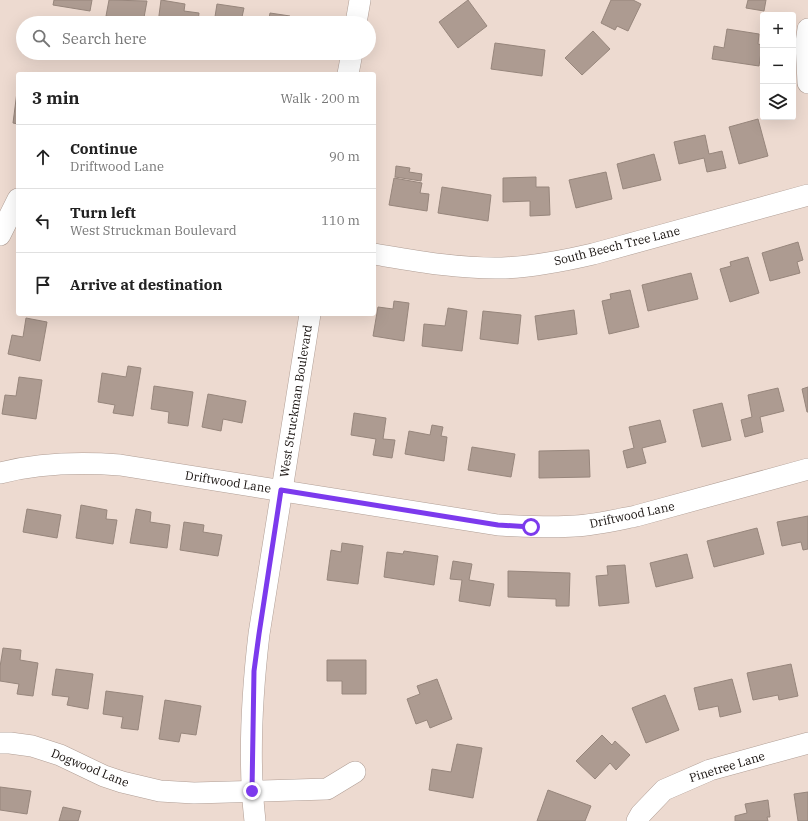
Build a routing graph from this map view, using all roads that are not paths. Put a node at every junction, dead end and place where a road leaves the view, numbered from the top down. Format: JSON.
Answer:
{"nodes":[{"id":1,"x":360,"y":0,"type":"edge"},
{"id":2,"x":357,"y":16,"type":"edge"},
{"id":3,"x":808,"y":29,"type":"edge"},
{"id":4,"x":351,"y":60,"type":"edge"},
{"id":5,"x":348,"y":72,"type":"edge"},
{"id":6,"x":808,"y":83,"type":"edge"},
{"id":7,"x":808,"y":195,"type":"edge"},
{"id":8,"x":16,"y":203,"type":"edge"},
{"id":9,"x":0,"y":235,"type":"edge"},
{"id":10,"x":376,"y":254,"type":"edge"},
{"id":11,"x":310,"y":316,"type":"edge"},
{"id":12,"x":808,"y":469,"type":"edge"},
{"id":13,"x":0,"y":473,"type":"edge"},
{"id":14,"x":281,"y":490,"type":"junction"},
{"id":15,"x":0,"y":743,"type":"edge"},
{"id":16,"x":808,"y":743,"type":"edge"},
{"id":17,"x":355,"y":772,"type":"dead end"},
{"id":18,"x":252,"y":791,"type":"junction"},
{"id":19,"x":255,"y":821,"type":"edge"},
{"id":20,"x":637,"y":821,"type":"edge"}],
"edges":[{"from":1,"to":2,"type":"street"},
{"from":3,"to":6,"type":"street"},
{"from":4,"to":5,"type":"street"},
{"from":7,"to":10,"type":"street","name":"South Beech Tree Lane"},
{"from":8,"to":9,"type":"street"},
{"from":11,"to":14,"type":"street","name":"West Struckman Boulevard"},
{"from":12,"to":14,"type":"street","name":"Driftwood Lane"},
{"from":13,"to":14,"type":"street","name":"Driftwood Lane"},
{"from":14,"to":18,"type":"street","name":"West Struckman Boulevard"},
{"from":15,"to":18,"type":"street","name":"Dogwood Lane"},
{"from":16,"to":20,"type":"street","name":"Pinetree Lane"},
{"from":17,"to":18,"type":"street","name":"Dogwood Lane"},
{"from":18,"to":19,"type":"street","name":"West Struckman Boulevard"}]}
